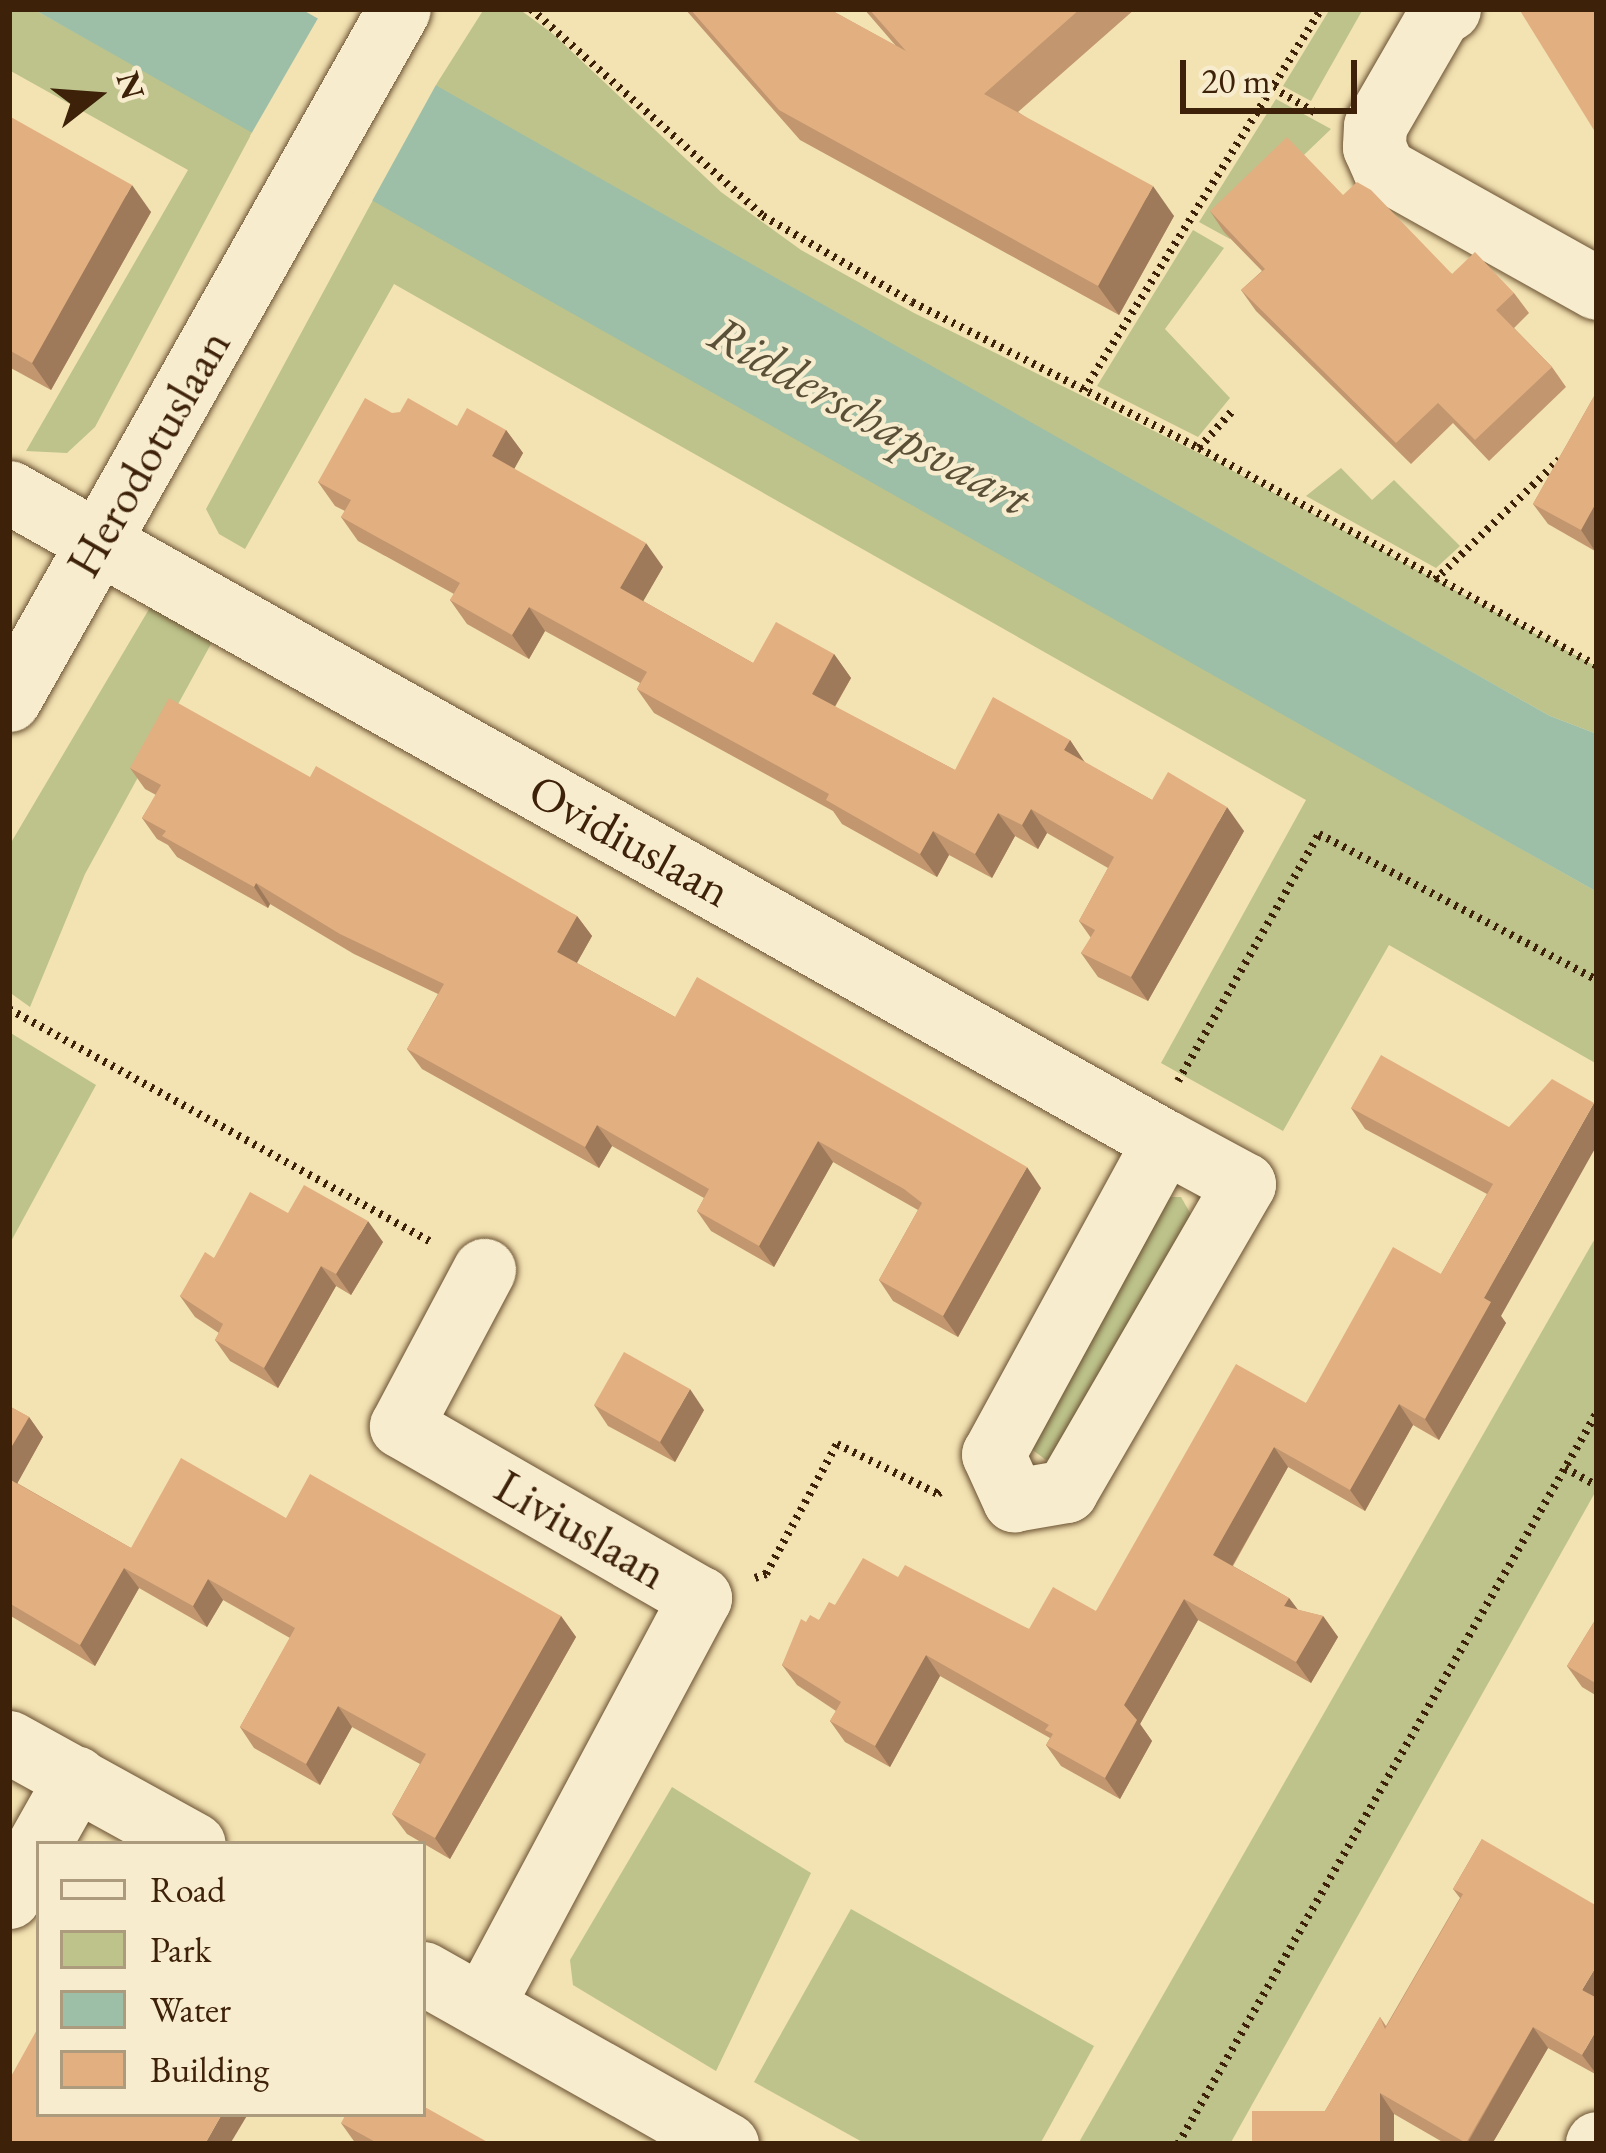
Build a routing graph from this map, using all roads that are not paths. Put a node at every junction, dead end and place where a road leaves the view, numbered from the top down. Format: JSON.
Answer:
{"nodes":[{"id":1,"x":1449,"y":9,"type":"edge"},
{"id":2,"x":395,"y":16,"type":"edge"},
{"id":3,"x":1597,"y":288,"type":"edge"},
{"id":4,"x":9,"y":492,"type":"edge"},
{"id":5,"x":96,"y":540,"type":"junction"},
{"id":6,"x":9,"y":700,"type":"edge"},
{"id":7,"x":1168,"y":1116,"type":"junction"},
{"id":8,"x":484,"y":1270,"type":"road end"},
{"id":9,"x":9,"y":1742,"type":"edge"},
{"id":10,"x":76,"y":1778,"type":"junction"},
{"id":11,"x":41,"y":1841,"type":"edge"},
{"id":12,"x":189,"y":1841,"type":"edge"},
{"id":13,"x":36,"y":1849,"type":"edge"},
{"id":14,"x":9,"y":1897,"type":"edge"},
{"id":15,"x":426,"y":1975,"type":"edge"},
{"id":16,"x":482,"y":2006,"type":"junction"},
{"id":17,"x":715,"y":2141,"type":"edge"}],
"edges":[{"from":1,"to":3,"type":"street"},
{"from":2,"to":5,"type":"street","name":"Herodotuslaan"},
{"from":4,"to":5,"type":"street","name":"Ovidiuslaan"},
{"from":5,"to":6,"type":"street","name":"Herodotuslaan"},
{"from":5,"to":7,"type":"street","name":"Ovidiuslaan"},
{"from":7,"to":7,"type":"street","name":"Ovidiuslaan"},
{"from":8,"to":16,"type":"street","name":"Liviuslaan"},
{"from":9,"to":10,"type":"street"},
{"from":10,"to":11,"type":"street"},
{"from":10,"to":12,"type":"street"},
{"from":13,"to":14,"type":"street"},
{"from":15,"to":16,"type":"street"},
{"from":16,"to":17,"type":"street"}]}
